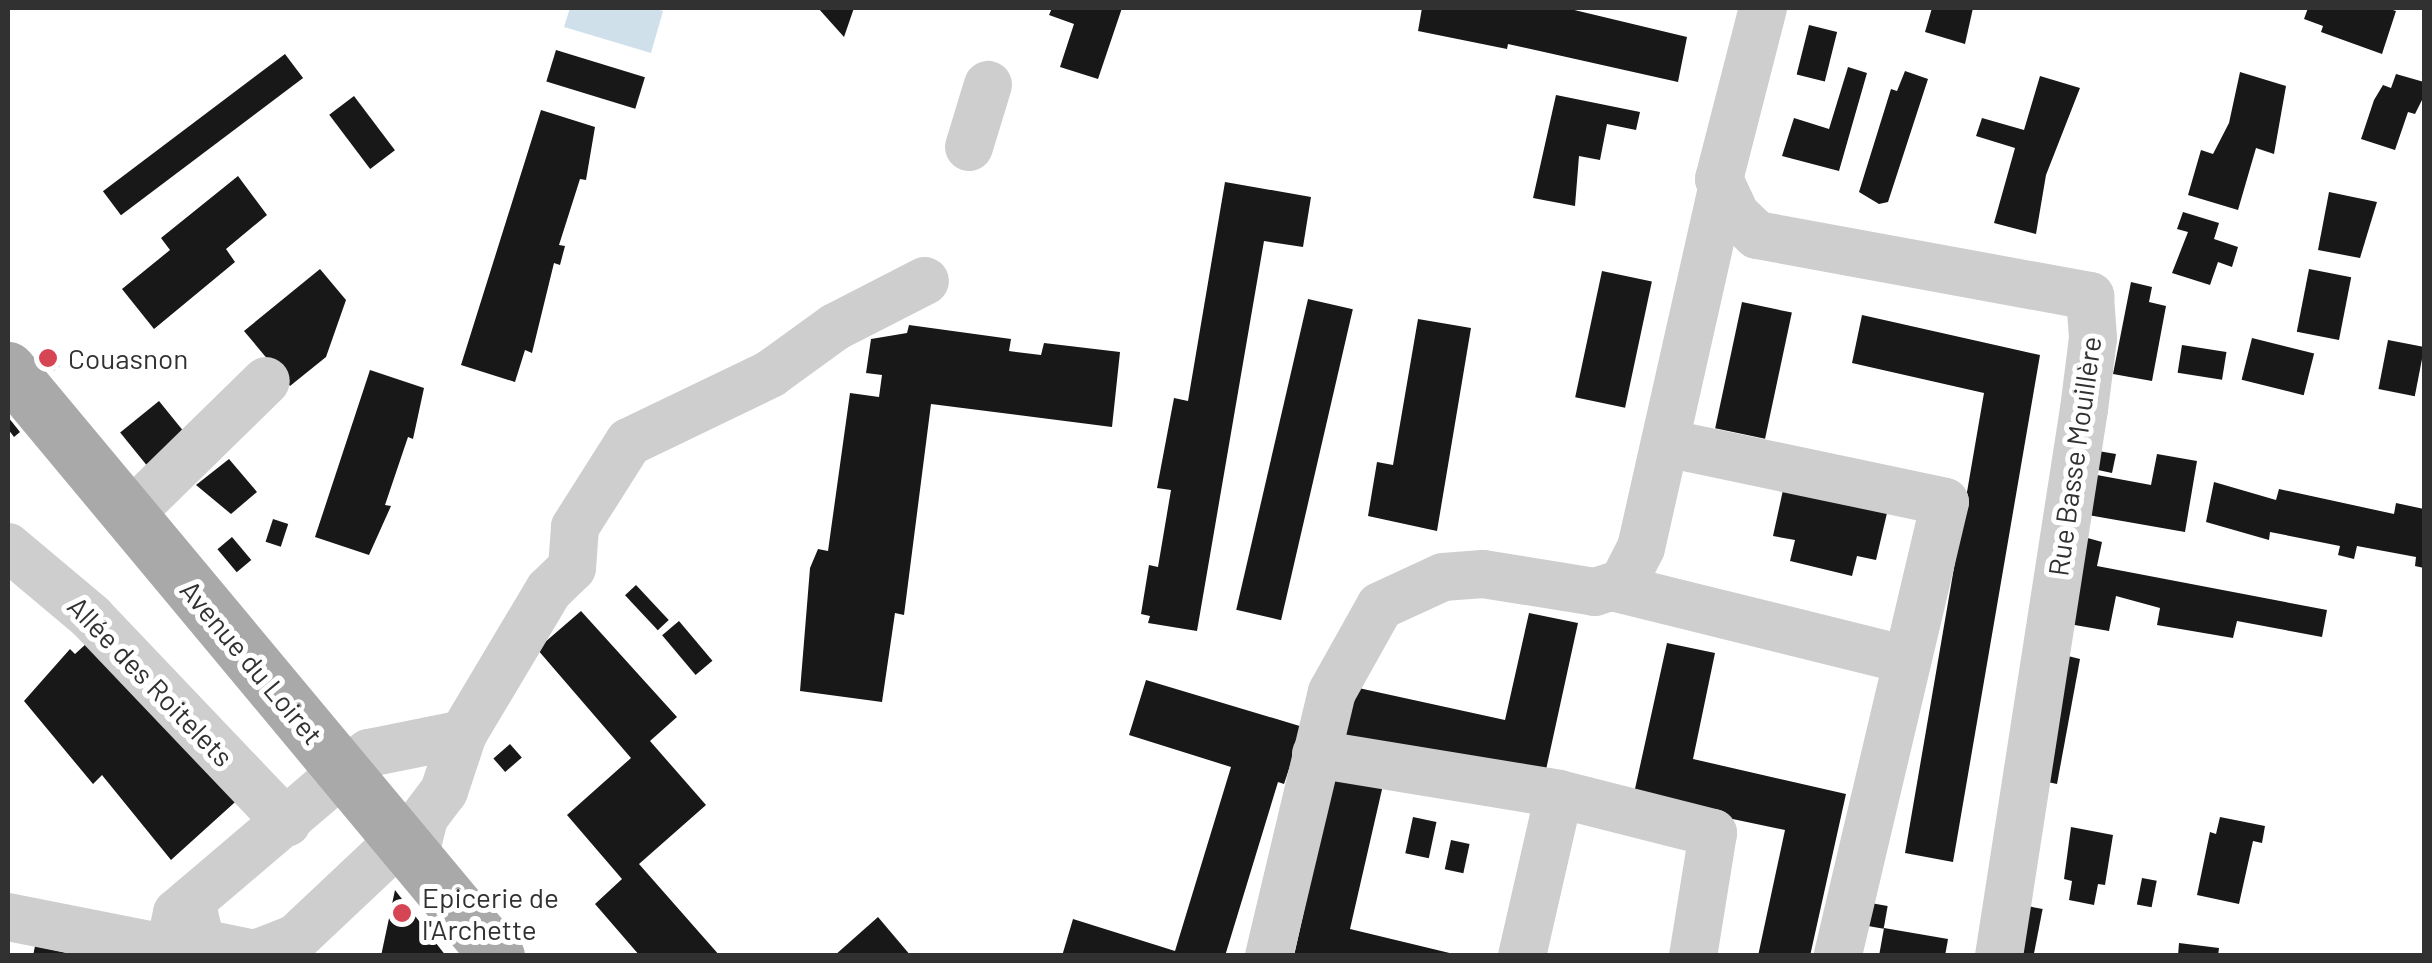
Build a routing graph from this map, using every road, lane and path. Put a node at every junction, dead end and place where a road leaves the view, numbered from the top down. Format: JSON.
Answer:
{"nodes":[{"id":1,"x":1763,"y":8,"type":"edge"},
{"id":2,"x":988,"y":85,"type":"dead end"},
{"id":3,"x":969,"y":147,"type":"dead end"},
{"id":4,"x":1722,"y":188,"type":"junction"},
{"id":5,"x":925,"y":281,"type":"dead end"},
{"id":6,"x":8,"y":369,"type":"edge"},
{"id":7,"x":266,"y":381,"type":"dead end"},
{"id":8,"x":1666,"y":443,"type":"junction"},
{"id":9,"x":130,"y":514,"type":"junction"},
{"id":10,"x":8,"y":547,"type":"edge"},
{"id":11,"x":1612,"y":586,"type":"junction"},
{"id":12,"x":1907,"y":660,"type":"junction"},
{"id":13,"x":462,"y":734,"type":"junction"},
{"id":14,"x":1316,"y":754,"type":"junction"},
{"id":15,"x":344,"y":771,"type":"junction"},
{"id":16,"x":1559,"y":794,"type":"junction"},
{"id":17,"x":287,"y":823,"type":"junction"},
{"id":18,"x":408,"y":847,"type":"junction"},
{"id":19,"x":191,"y":901,"type":"junction"},
{"id":20,"x":8,"y":918,"type":"edge"},
{"id":21,"x":169,"y":952,"type":"edge"},
{"id":22,"x":236,"y":954,"type":"edge"},
{"id":23,"x":497,"y":956,"type":"edge"},
{"id":24,"x":1269,"y":956,"type":"edge"},
{"id":25,"x":1522,"y":956,"type":"edge"},
{"id":26,"x":1693,"y":956,"type":"edge"},
{"id":27,"x":1838,"y":956,"type":"edge"},
{"id":28,"x":1999,"y":956,"type":"edge"}],
"edges":[{"from":1,"to":4,"type":"street"},
{"from":2,"to":3,"type":"street"},
{"from":4,"to":8,"type":"street"},
{"from":4,"to":28,"type":"street","name":"Rue Basse Mouillère"},
{"from":5,"to":13,"type":"street"},
{"from":6,"to":9,"type":"main road","name":"Avenue du Loiret"},
{"from":7,"to":9,"type":"street"},
{"from":8,"to":11,"type":"street"},
{"from":8,"to":12,"type":"street"},
{"from":9,"to":15,"type":"main road","name":"Avenue du Loiret"},
{"from":10,"to":17,"type":"street","name":"Allée des Roitelets"},
{"from":11,"to":12,"type":"street"},
{"from":11,"to":14,"type":"street"},
{"from":12,"to":27,"type":"street"},
{"from":13,"to":15,"type":"street"},
{"from":13,"to":18,"type":"street"},
{"from":14,"to":16,"type":"street"},
{"from":14,"to":24,"type":"street"},
{"from":15,"to":17,"type":"street"},
{"from":15,"to":18,"type":"main road","name":"Avenue du Loiret"},
{"from":16,"to":25,"type":"street"},
{"from":16,"to":26,"type":"street"},
{"from":17,"to":19,"type":"street"},
{"from":18,"to":22,"type":"street"},
{"from":18,"to":23,"type":"main road","name":"Avenue du Loiret"},
{"from":19,"to":21,"type":"street"},
{"from":19,"to":22,"type":"street"},
{"from":20,"to":21,"type":"street"}]}
